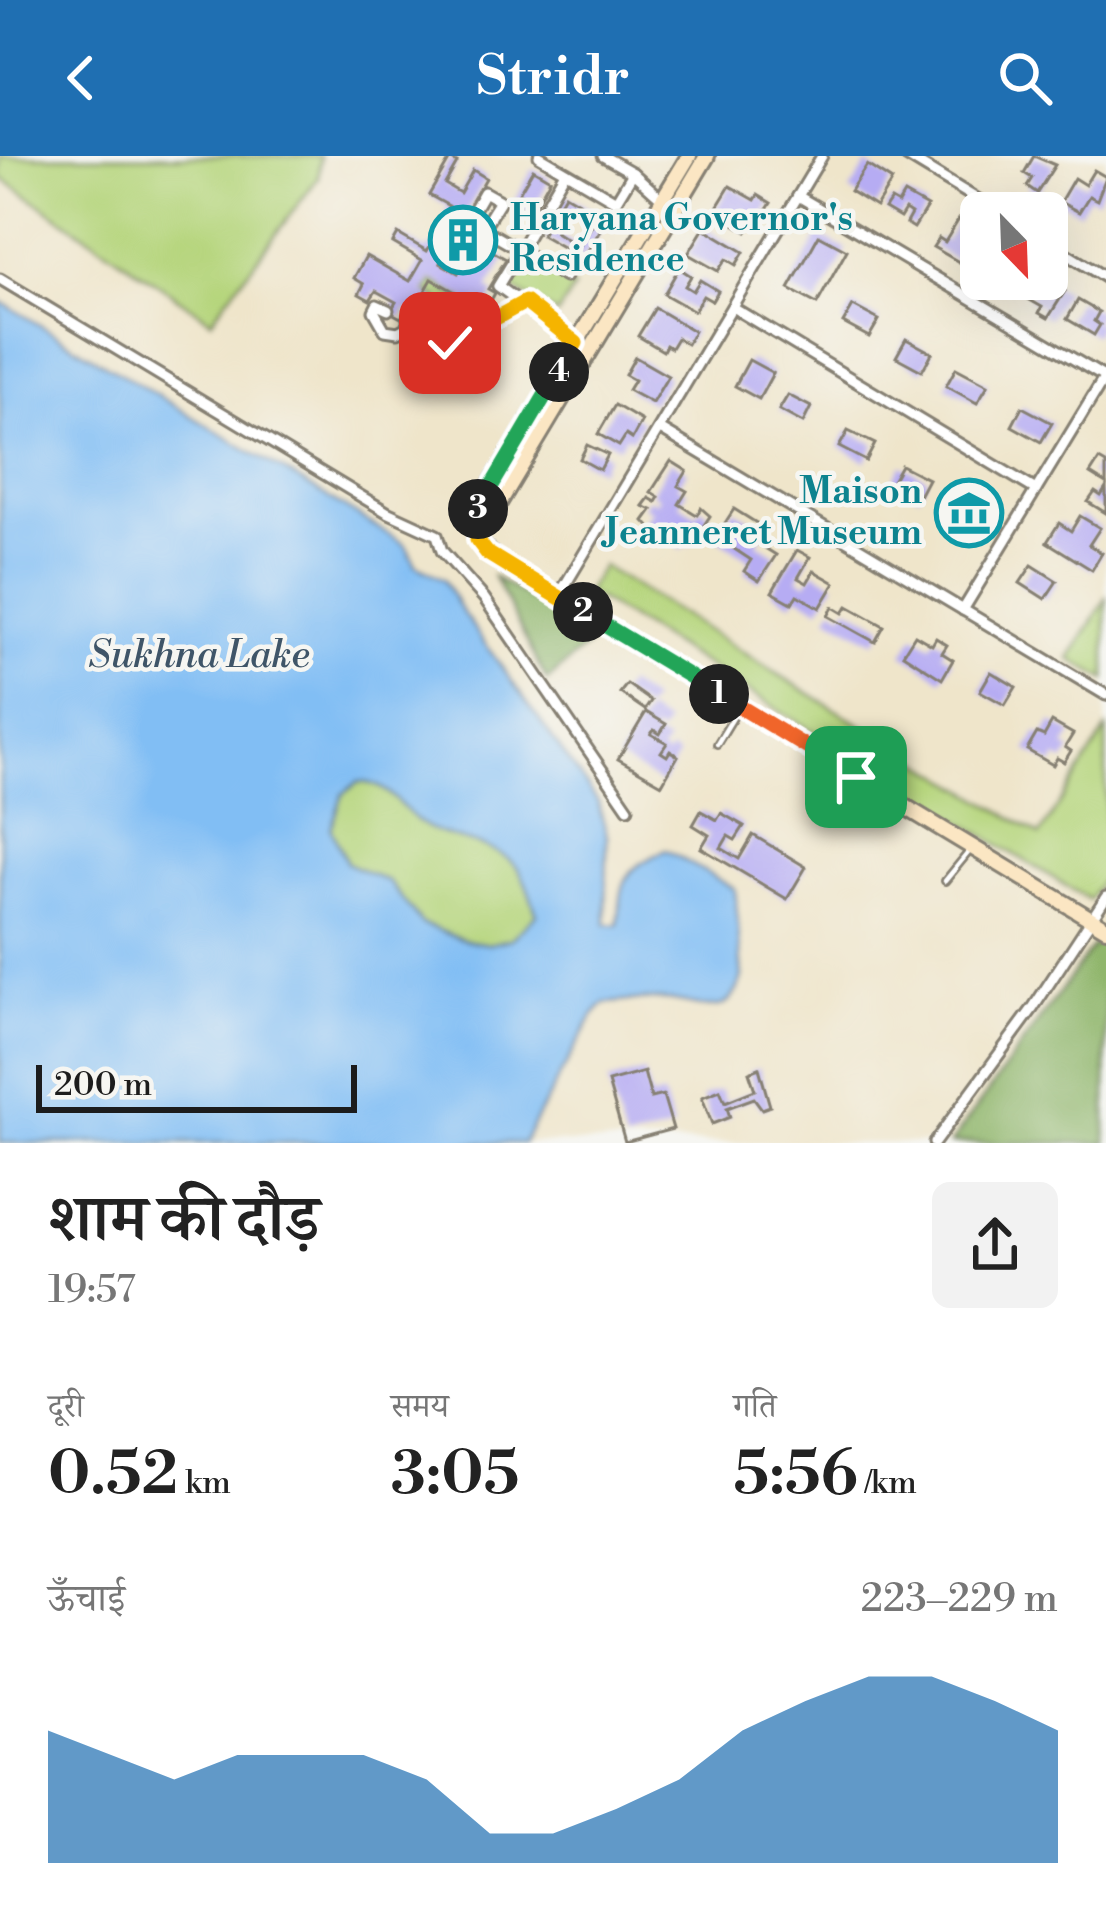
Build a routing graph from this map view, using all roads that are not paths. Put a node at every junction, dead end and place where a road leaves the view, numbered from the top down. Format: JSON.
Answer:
{"nodes":[{"id":1,"x":539,"y":156,"type":"edge"},
{"id":2,"x":603,"y":156,"type":"edge"},
{"id":3,"x":689,"y":156,"type":"edge"},
{"id":4,"x":707,"y":156,"type":"edge"},
{"id":5,"x":822,"y":156,"type":"edge"},
{"id":6,"x":906,"y":156,"type":"edge"},
{"id":7,"x":566,"y":172,"type":"junction"},
{"id":8,"x":633,"y":173,"type":"junction"},
{"id":9,"x":965,"y":192,"type":"edge"},
{"id":10,"x":798,"y":196,"type":"junction"},
{"id":11,"x":663,"y":200,"type":"junction"},
{"id":12,"x":483,"y":228,"type":"dead end"},
{"id":13,"x":520,"y":250,"type":"junction"},
{"id":14,"x":1068,"y":255,"type":"edge"},
{"id":15,"x":565,"y":278,"type":"dead end"},
{"id":16,"x":1106,"y":278,"type":"edge"},
{"id":17,"x":0,"y":279,"type":"edge"},
{"id":18,"x":525,"y":302,"type":"junction"},
{"id":19,"x":732,"y":307,"type":"junction"},
{"id":20,"x":388,"y":310,"type":"dead end"},
{"id":21,"x":576,"y":343,"type":"junction"},
{"id":22,"x":1105,"y":376,"type":"edge"},
{"id":23,"x":659,"y":429,"type":"junction"},
{"id":24,"x":1036,"y":490,"type":"junction"},
{"id":25,"x":477,"y":540,"type":"junction"},
{"id":26,"x":558,"y":597,"type":"junction"},
{"id":27,"x":963,"y":610,"type":"junction"},
{"id":28,"x":1106,"y":695,"type":"edge"},
{"id":29,"x":740,"y":706,"type":"junction"},
{"id":30,"x":717,"y":744,"type":"dead end"},
{"id":31,"x":628,"y":808,"type":"dead end"},
{"id":32,"x":973,"y":848,"type":"junction"},
{"id":33,"x":945,"y":881,"type":"dead end"},
{"id":34,"x":1106,"y":897,"type":"edge"},
{"id":35,"x":1099,"y":924,"type":"edge"},
{"id":36,"x":934,"y":1143,"type":"edge"}],
"edges":[{"from":1,"to":7,"type":"street"},
{"from":2,"to":8,"type":"street"},
{"from":3,"to":11,"type":"main road"},
{"from":4,"to":25,"type":"main road"},
{"from":5,"to":10,"type":"street"},
{"from":6,"to":9,"type":"street"},
{"from":7,"to":8,"type":"street"},
{"from":7,"to":13,"type":"street"},
{"from":8,"to":11,"type":"street"},
{"from":10,"to":19,"type":"street"},
{"from":10,"to":22,"type":"street"},
{"from":11,"to":21,"type":"main road"},
{"from":12,"to":13,"type":"street"},
{"from":13,"to":15,"type":"street"},
{"from":13,"to":18,"type":"street"},
{"from":14,"to":16,"type":"street"},
{"from":17,"to":31,"type":"street"},
{"from":18,"to":20,"type":"street"},
{"from":18,"to":21,"type":"street"},
{"from":19,"to":23,"type":"street"},
{"from":19,"to":24,"type":"street"},
{"from":21,"to":25,"type":"main road"},
{"from":22,"to":24,"type":"street"},
{"from":23,"to":26,"type":"street"},
{"from":23,"to":27,"type":"street"},
{"from":24,"to":27,"type":"street"},
{"from":25,"to":26,"type":"main road"},
{"from":26,"to":29,"type":"main road"},
{"from":27,"to":28,"type":"street"},
{"from":29,"to":30,"type":"lane"},
{"from":29,"to":32,"type":"main road"},
{"from":32,"to":33,"type":"lane"},
{"from":32,"to":35,"type":"main road"},
{"from":34,"to":35,"type":"street"},
{"from":35,"to":36,"type":"street"}]}
